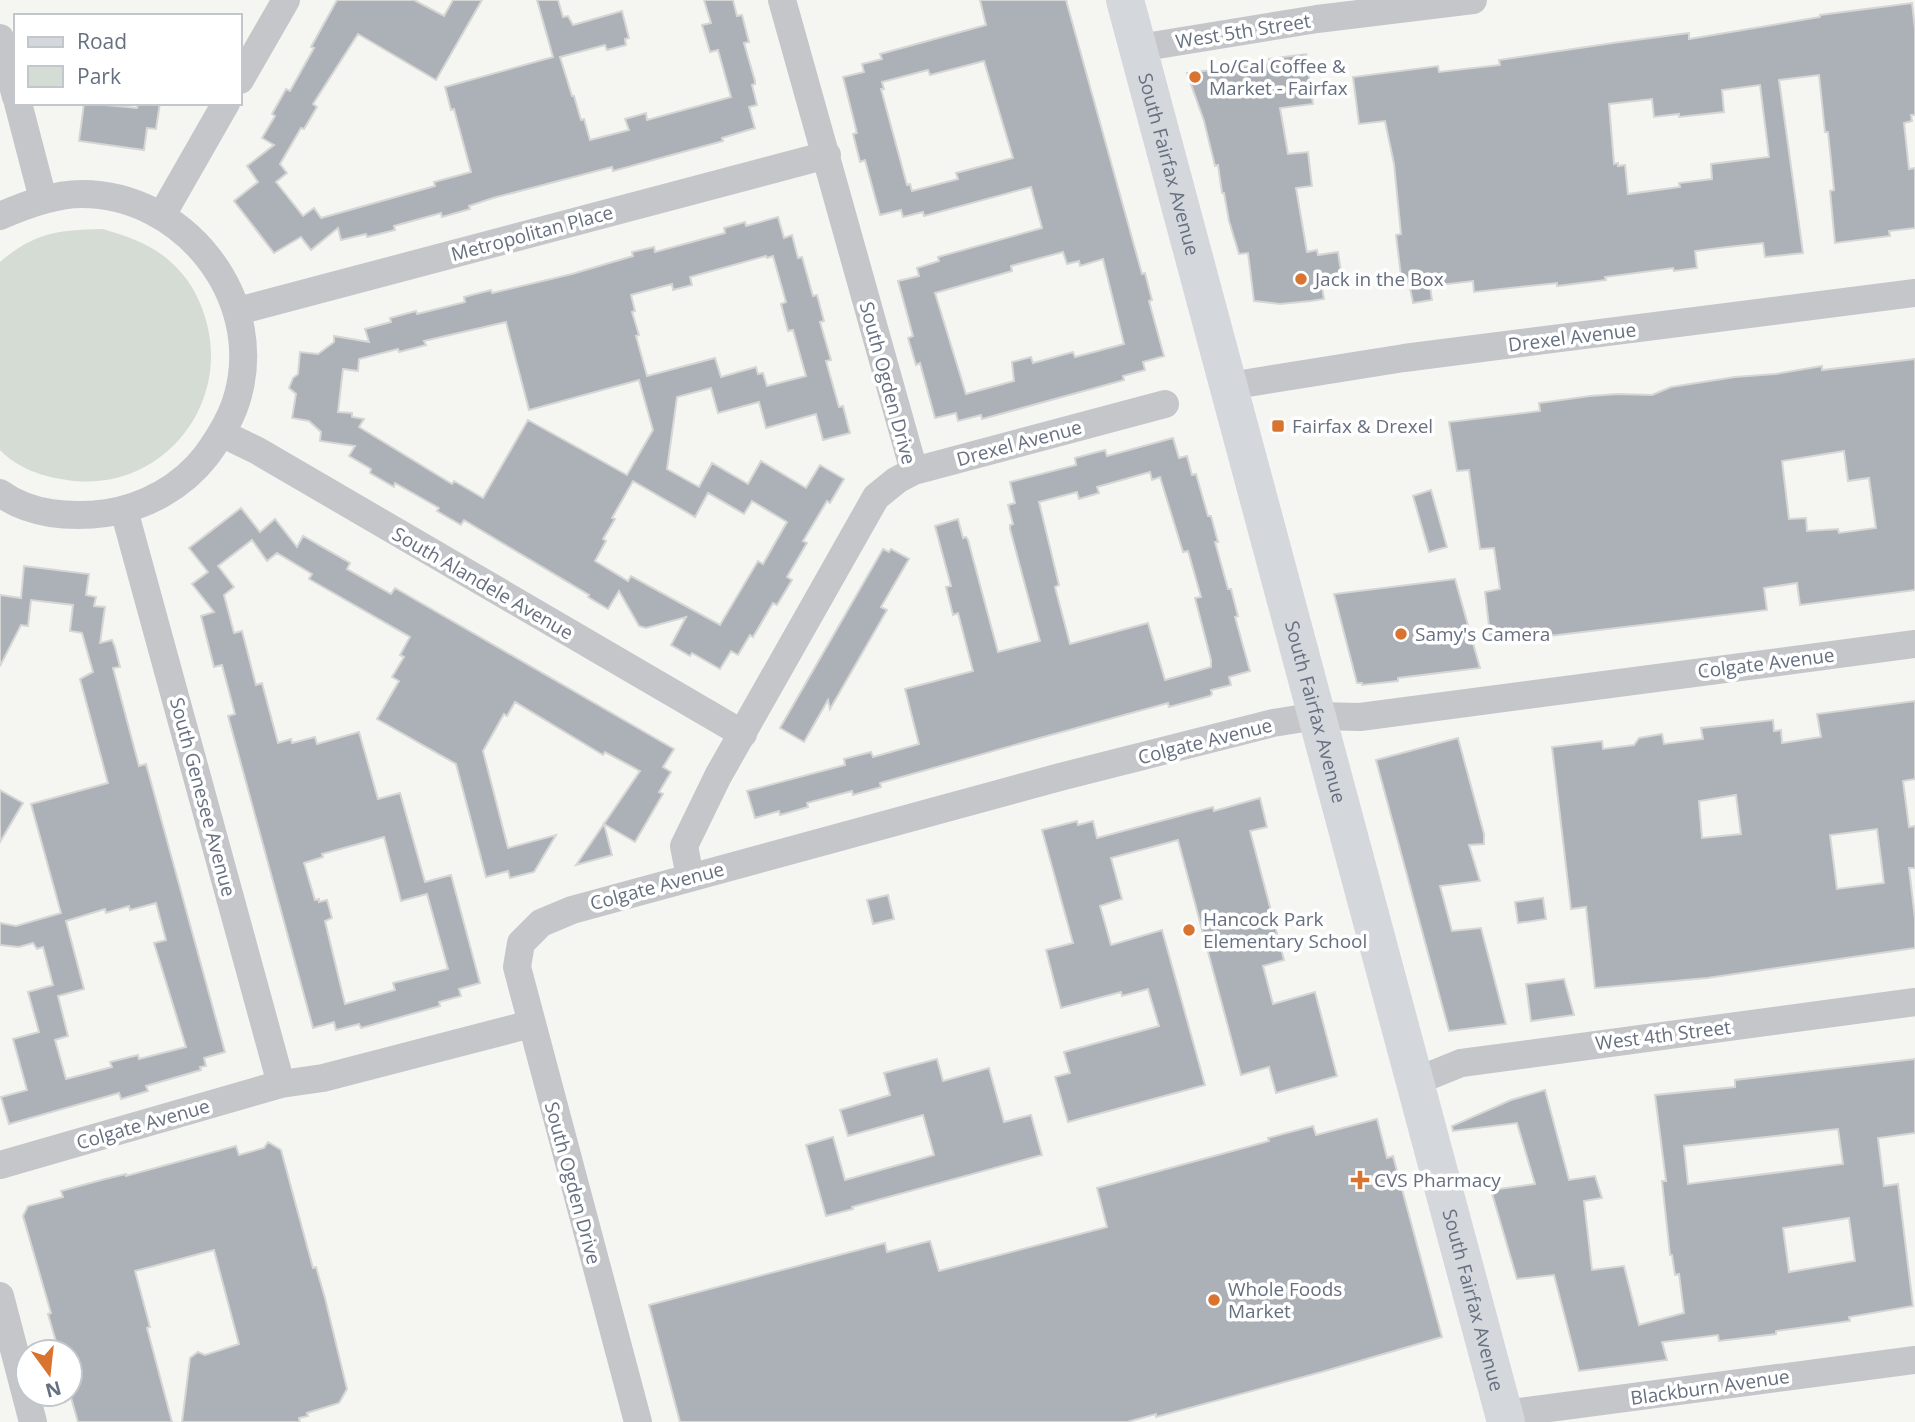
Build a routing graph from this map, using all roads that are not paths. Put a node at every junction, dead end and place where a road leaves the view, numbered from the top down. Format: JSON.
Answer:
{"nodes":[{"id":1,"x":286,"y":0,"type":"edge"},
{"id":2,"x":782,"y":0,"type":"edge"},
{"id":3,"x":1125,"y":0,"type":"edge"},
{"id":4,"x":1473,"y":0,"type":"edge"},
{"id":5,"x":0,"y":37,"type":"edge"},
{"id":6,"x":1139,"y":48,"type":"junction"},
{"id":7,"x":242,"y":77,"type":"edge"},
{"id":8,"x":14,"y":90,"type":"edge"},
{"id":9,"x":19,"y":105,"type":"edge"},
{"id":10,"x":225,"y":105,"type":"edge"},
{"id":11,"x":827,"y":155,"type":"junction"},
{"id":12,"x":43,"y":200,"type":"junction"},
{"id":13,"x":162,"y":215,"type":"junction"},
{"id":14,"x":0,"y":216,"type":"edge"},
{"id":15,"x":1915,"y":293,"type":"edge"},
{"id":16,"x":237,"y":311,"type":"junction"},
{"id":17,"x":1229,"y":386,"type":"junction"},
{"id":18,"x":1165,"y":404,"type":"dead end"},
{"id":19,"x":223,"y":434,"type":"junction"},
{"id":20,"x":914,"y":471,"type":"junction"},
{"id":21,"x":3,"y":502,"type":"edge"},
{"id":22,"x":124,"y":510,"type":"junction"},
{"id":23,"x":1915,"y":644,"type":"edge"},
{"id":24,"x":1317,"y":716,"type":"junction"},
{"id":25,"x":743,"y":734,"type":"junction"},
{"id":26,"x":690,"y":877,"type":"junction"},
{"id":27,"x":520,"y":943,"type":"joint"},
{"id":28,"x":1915,"y":1002,"type":"edge"},
{"id":29,"x":531,"y":1024,"type":"junction"},
{"id":30,"x":1414,"y":1082,"type":"junction"},
{"id":31,"x":281,"y":1084,"type":"junction"},
{"id":32,"x":0,"y":1165,"type":"edge"},
{"id":33,"x":0,"y":1296,"type":"edge"},
{"id":34,"x":1915,"y":1360,"type":"edge"},
{"id":35,"x":1505,"y":1418,"type":"edge"},
{"id":36,"x":33,"y":1422,"type":"edge"},
{"id":37,"x":638,"y":1422,"type":"edge"}],
"edges":[{"from":1,"to":7,"type":"street"},
{"from":2,"to":11,"type":"street","name":"South Ogden Drive"},
{"from":3,"to":6,"type":"main road","name":"South Fairfax Avenue"},
{"from":4,"to":6,"type":"street","name":"West 5th Street"},
{"from":5,"to":8,"type":"street"},
{"from":6,"to":17,"type":"main road","name":"South Fairfax Avenue"},
{"from":9,"to":12,"type":"street"},
{"from":10,"to":13,"type":"street"},
{"from":11,"to":16,"type":"street","name":"Metropolitan Place"},
{"from":11,"to":20,"type":"street","name":"South Ogden Drive"},
{"from":12,"to":13,"type":"street"},
{"from":12,"to":14,"type":"street"},
{"from":13,"to":16,"type":"street"},
{"from":15,"to":17,"type":"street","name":"Drexel Avenue"},
{"from":16,"to":19,"type":"street"},
{"from":17,"to":24,"type":"main road","name":"South Fairfax Avenue"},
{"from":18,"to":20,"type":"street","name":"Drexel Avenue"},
{"from":19,"to":22,"type":"street"},
{"from":19,"to":25,"type":"street","name":"South Alandele Avenue"},
{"from":20,"to":25,"type":"street","name":"South Ogden Drive"},
{"from":21,"to":22,"type":"street"},
{"from":22,"to":31,"type":"street","name":"South Genesee Avenue"},
{"from":23,"to":24,"type":"street","name":"Colgate Avenue"},
{"from":24,"to":26,"type":"street","name":"Colgate Avenue"},
{"from":24,"to":30,"type":"main road","name":"South Fairfax Avenue"},
{"from":25,"to":26,"type":"street","name":"South Ogden Drive"},
{"from":26,"to":27,"type":"street","name":"Colgate Avenue"},
{"from":27,"to":29,"type":"street","name":"South Ogden Drive"},
{"from":28,"to":30,"type":"street","name":"West 4th Street"},
{"from":29,"to":31,"type":"street","name":"Colgate Avenue"},
{"from":29,"to":37,"type":"street","name":"South Ogden Drive"},
{"from":30,"to":35,"type":"main road","name":"South Fairfax Avenue"},
{"from":31,"to":32,"type":"street","name":"Colgate Avenue"},
{"from":33,"to":36,"type":"street"},
{"from":34,"to":35,"type":"street","name":"Blackburn Avenue"}]}
